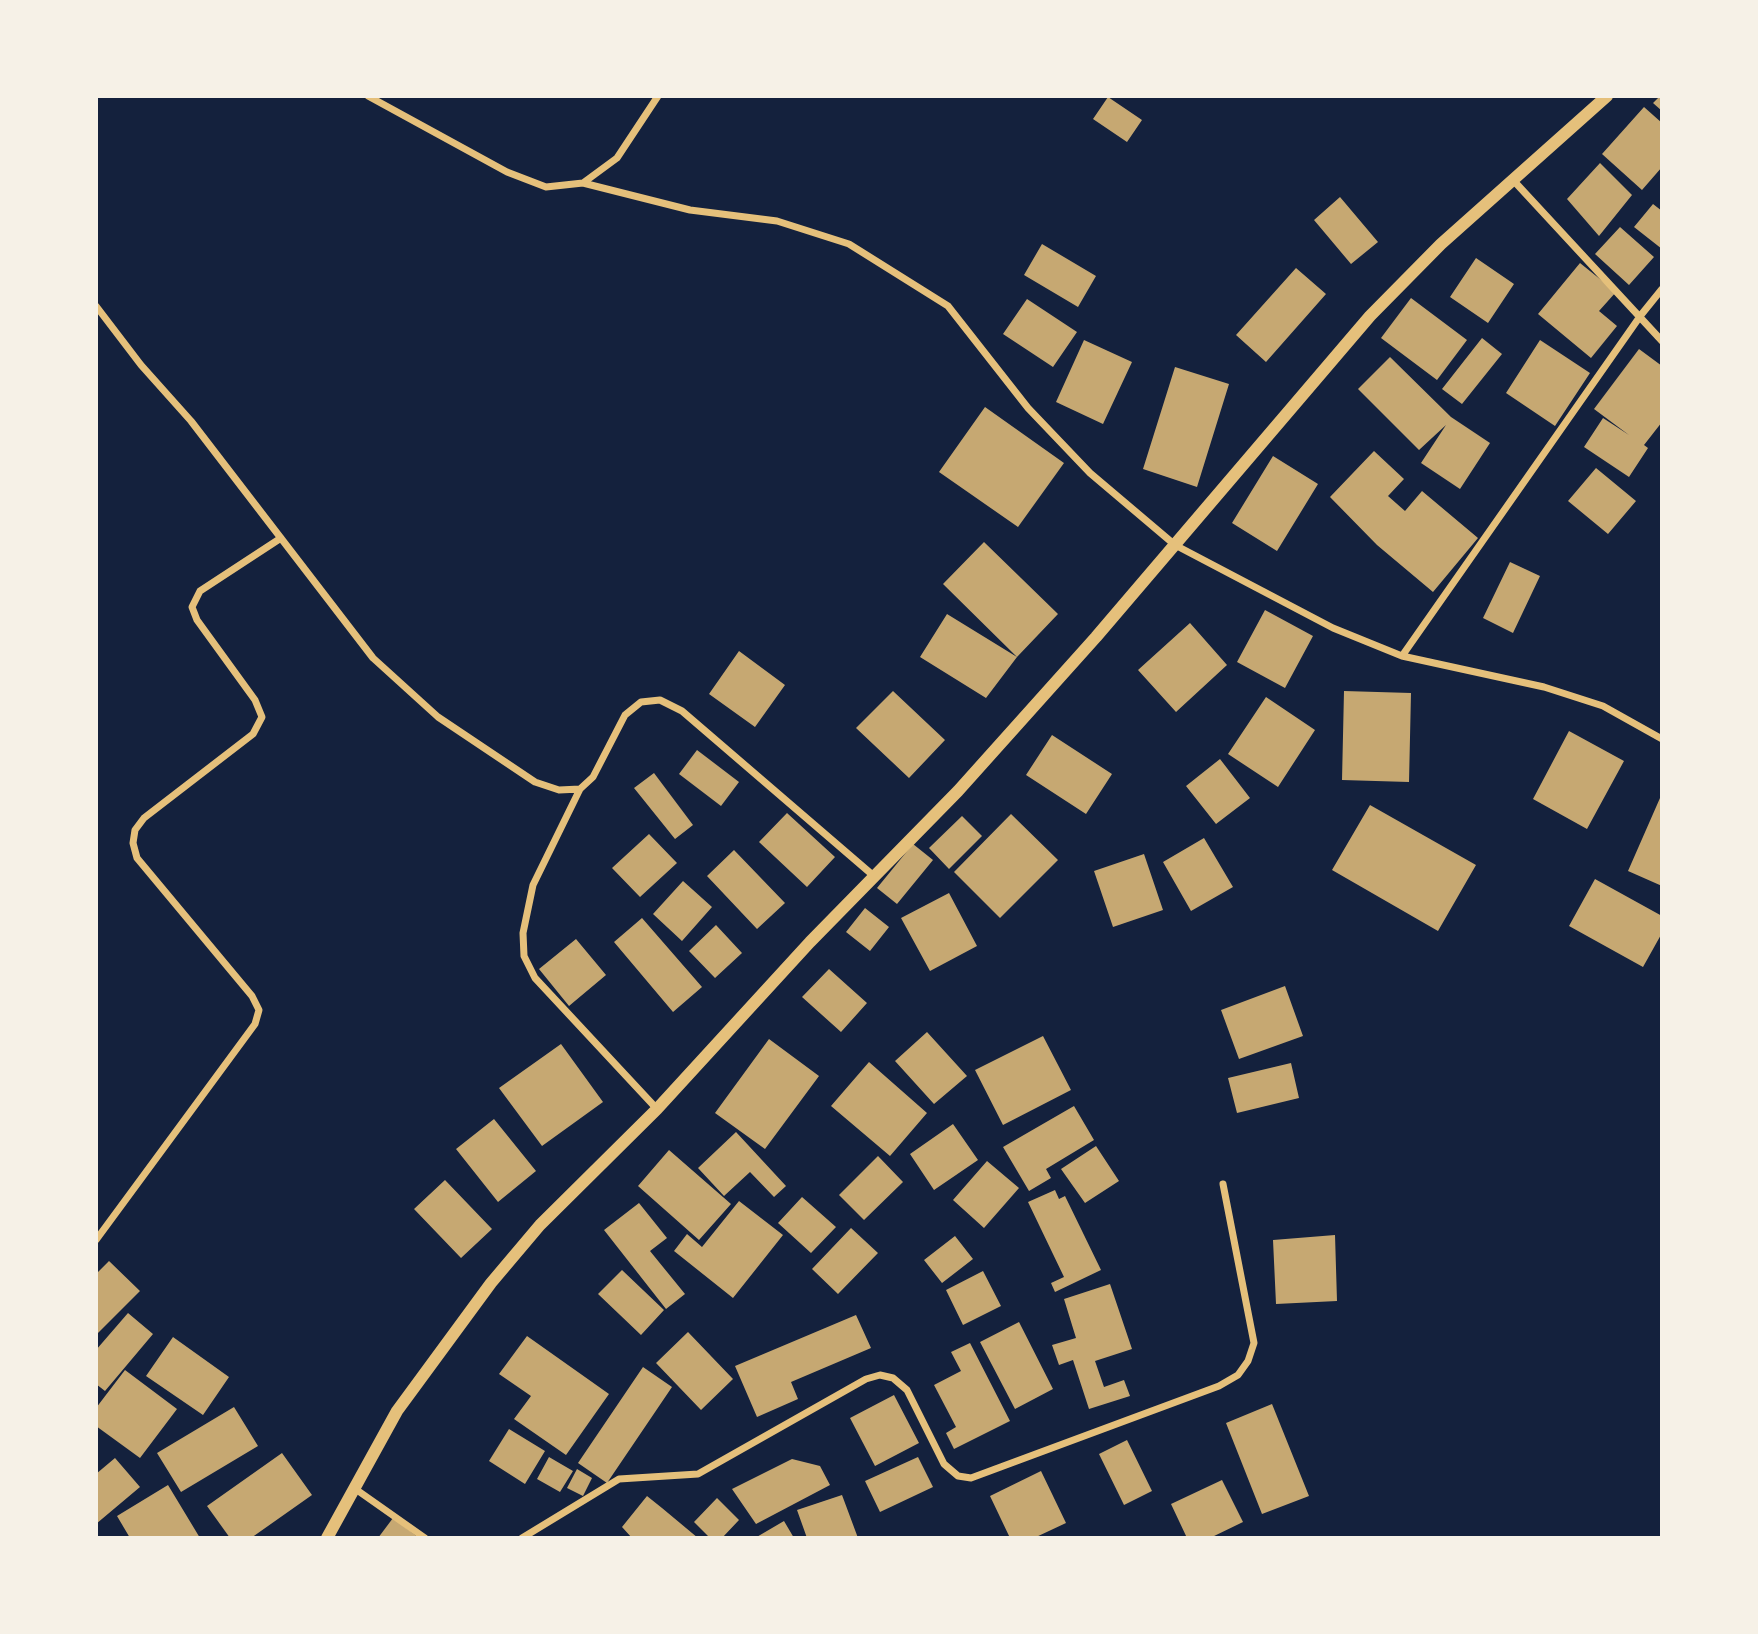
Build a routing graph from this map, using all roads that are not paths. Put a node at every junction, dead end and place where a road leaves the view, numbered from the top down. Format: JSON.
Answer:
{"nodes":[{"id":1,"x":368,"y":96,"type":"edge"},
{"id":2,"x":658,"y":96,"type":"edge"},
{"id":3,"x":1607,"y":96,"type":"edge"},
{"id":4,"x":1513,"y":180,"type":"junction"},
{"id":5,"x":583,"y":183,"type":"junction"},
{"id":6,"x":1662,"y":289,"type":"edge"},
{"id":7,"x":96,"y":306,"type":"edge"},
{"id":8,"x":1641,"y":315,"type":"junction"},
{"id":9,"x":1662,"y":341,"type":"edge"},
{"id":10,"x":281,"y":538,"type":"junction"},
{"id":11,"x":1175,"y":545,"type":"junction"},
{"id":12,"x":1402,"y":656,"type":"junction"},
{"id":13,"x":1662,"y":739,"type":"edge"},
{"id":14,"x":580,"y":789,"type":"junction"},
{"id":15,"x":875,"y":877,"type":"junction"},
{"id":16,"x":657,"y":1109,"type":"junction"},
{"id":17,"x":1223,"y":1184,"type":"dead end"},
{"id":18,"x":96,"y":1240,"type":"edge"},
{"id":19,"x":354,"y":1488,"type":"junction"},
{"id":20,"x":327,"y":1538,"type":"edge"},
{"id":21,"x":425,"y":1538,"type":"edge"},
{"id":22,"x":522,"y":1538,"type":"edge"}],
"edges":[{"from":1,"to":5,"type":"street"},
{"from":2,"to":5,"type":"street"},
{"from":3,"to":4,"type":"street"},
{"from":4,"to":8,"type":"street"},
{"from":4,"to":11,"type":"street"},
{"from":5,"to":11,"type":"street"},
{"from":6,"to":8,"type":"street"},
{"from":7,"to":10,"type":"street"},
{"from":8,"to":9,"type":"street"},
{"from":8,"to":12,"type":"street"},
{"from":10,"to":14,"type":"street"},
{"from":10,"to":18,"type":"street"},
{"from":11,"to":12,"type":"street"},
{"from":11,"to":15,"type":"street"},
{"from":12,"to":13,"type":"street"},
{"from":14,"to":15,"type":"street"},
{"from":14,"to":16,"type":"street"},
{"from":15,"to":16,"type":"street"},
{"from":16,"to":19,"type":"street"},
{"from":17,"to":22,"type":"street"},
{"from":19,"to":20,"type":"street"},
{"from":19,"to":21,"type":"street"}]}
